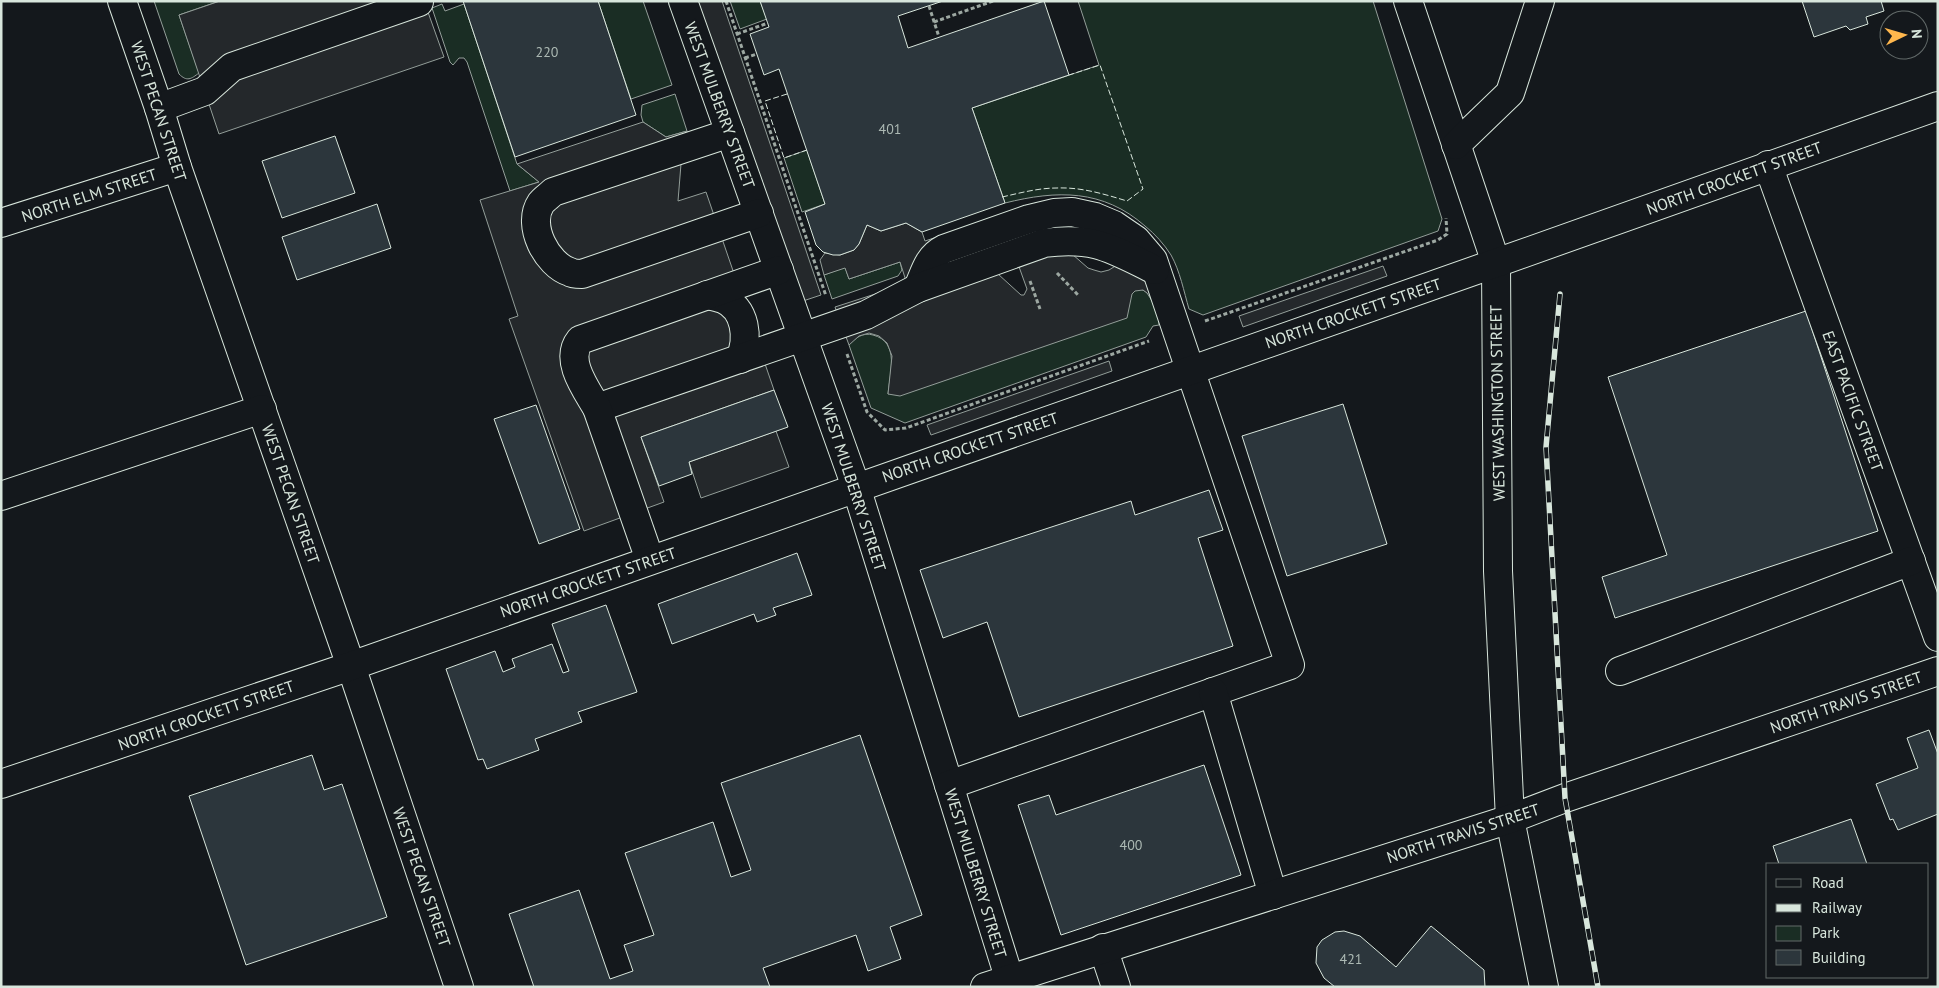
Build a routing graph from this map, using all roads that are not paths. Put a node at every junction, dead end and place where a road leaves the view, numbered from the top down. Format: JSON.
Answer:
{"nodes":[{"id":1,"x":122,"y":1,"type":"edge"},
{"id":2,"x":683,"y":1,"type":"edge"},
{"id":3,"x":1408,"y":1,"type":"edge"},
{"id":4,"x":1540,"y":1,"type":"edge"},
{"id":5,"x":419,"y":2,"type":"edge"},
{"id":6,"x":1938,"y":106,"type":"edge"},
{"id":7,"x":159,"y":108,"type":"junction"},
{"id":8,"x":730,"y":133,"type":"junction"},
{"id":9,"x":1456,"y":145,"type":"junction"},
{"id":10,"x":1768,"y":165,"type":"junction"},
{"id":11,"x":177,"y":167,"type":"junction"},
{"id":12,"x":759,"y":213,"type":"junction"},
{"id":13,"x":1,"y":224,"type":"edge"},
{"id":14,"x":1496,"y":263,"type":"junction"},
{"id":15,"x":779,"y":270,"type":"junction"},
{"id":16,"x":707,"y":295,"type":"junction"},
{"id":17,"x":803,"y":337,"type":"junction"},
{"id":18,"x":740,"y":359,"type":"junction"},
{"id":19,"x":1190,"y":370,"type":"junction"},
{"id":20,"x":597,"y":408,"type":"junction"},
{"id":21,"x":262,"y":409,"type":"junction"},
{"id":22,"x":856,"y":487,"type":"junction"},
{"id":23,"x":1,"y":496,"type":"edge"},
{"id":24,"x":650,"y":560,"type":"junction"},
{"id":25,"x":1910,"y":561,"type":"junction"},
{"id":26,"x":1938,"y":637,"type":"edge"},
{"id":27,"x":351,"y":666,"type":"junction"},
{"id":28,"x":1620,"y":671,"type":"dead end"},
{"id":29,"x":1938,"y":671,"type":"edge"},
{"id":30,"x":1213,"y":692,"type":"junction"},
{"id":31,"x":1,"y":784,"type":"edge"},
{"id":32,"x":948,"y":785,"type":"junction"},
{"id":33,"x":1510,"y":819,"type":"junction"},
{"id":34,"x":1273,"y":894,"type":"junction"},
{"id":35,"x":1104,"y":948,"type":"junction"},
{"id":36,"x":1002,"y":984,"type":"edge"},
{"id":37,"x":458,"y":987,"type":"edge"},
{"id":38,"x":1116,"y":987,"type":"edge"},
{"id":39,"x":1544,"y":987,"type":"edge"}],
"edges":[{"from":1,"to":7,"type":"street","name":"WEST PECAN STREET"},
{"from":2,"to":8,"type":"street","name":"WEST MULBERRY STREET"},
{"from":3,"to":9,"type":"street","name":"WEST WASHINGTON STREET"},
{"from":4,"to":9,"type":"street"},
{"from":5,"to":7,"type":"street"},
{"from":6,"to":10,"type":"street","name":"NORTH CROCKETT STREET"},
{"from":7,"to":11,"type":"street","name":"WEST PECAN STREET"},
{"from":8,"to":12,"type":"street","name":"WEST MULBERRY STREET"},
{"from":8,"to":12,"type":"street"},
{"from":9,"to":14,"type":"street","name":"WEST WASHINGTON STREET"},
{"from":10,"to":14,"type":"street","name":"NORTH CROCKETT STREET"},
{"from":10,"to":25,"type":"street","name":"EAST PACIFIC STREET"},
{"from":11,"to":13,"type":"street","name":"NORTH ELM STREET"},
{"from":11,"to":21,"type":"street","name":"WEST PECAN STREET"},
{"from":12,"to":15,"type":"street","name":"WEST MULBERRY STREET"},
{"from":14,"to":19,"type":"street","name":"NORTH CROCKETT STREET"},
{"from":14,"to":33,"type":"street","name":"WEST WASHINGTON STREET"},
{"from":15,"to":16,"type":"street"},
{"from":15,"to":17,"type":"street","name":"WEST MULBERRY STREET"},
{"from":16,"to":18,"type":"street"},
{"from":16,"to":20,"type":"street"},
{"from":17,"to":18,"type":"street"},
{"from":17,"to":19,"type":"street"},
{"from":17,"to":22,"type":"street","name":"WEST MULBERRY STREET"},
{"from":18,"to":20,"type":"street"},
{"from":19,"to":22,"type":"street","name":"NORTH CROCKETT STREET"},
{"from":19,"to":30,"type":"street"},
{"from":20,"to":24,"type":"street"},
{"from":21,"to":23,"type":"street"},
{"from":21,"to":27,"type":"street","name":"WEST PECAN STREET"},
{"from":22,"to":24,"type":"street","name":"NORTH CROCKETT STREET"},
{"from":22,"to":32,"type":"street","name":"WEST MULBERRY STREET"},
{"from":24,"to":27,"type":"street","name":"NORTH CROCKETT STREET"},
{"from":25,"to":26,"type":"street","name":"EAST PACIFIC STREET"},
{"from":25,"to":28,"type":"street"},
{"from":27,"to":31,"type":"street","name":"NORTH CROCKETT STREET"},
{"from":27,"to":37,"type":"street","name":"WEST PECAN STREET"},
{"from":29,"to":33,"type":"street","name":"NORTH TRAVIS STREET"},
{"from":30,"to":32,"type":"street"},
{"from":30,"to":34,"type":"street"},
{"from":32,"to":36,"type":"street","name":"WEST MULBERRY STREET"},
{"from":33,"to":34,"type":"street","name":"NORTH TRAVIS STREET"},
{"from":33,"to":39,"type":"street","name":"WEST WASHINGTON STREET"},
{"from":34,"to":35,"type":"street","name":"NORTH TRAVIS STREET"},
{"from":35,"to":36,"type":"street","name":"NORTH TRAVIS STREET"},
{"from":35,"to":38,"type":"street"}]}
